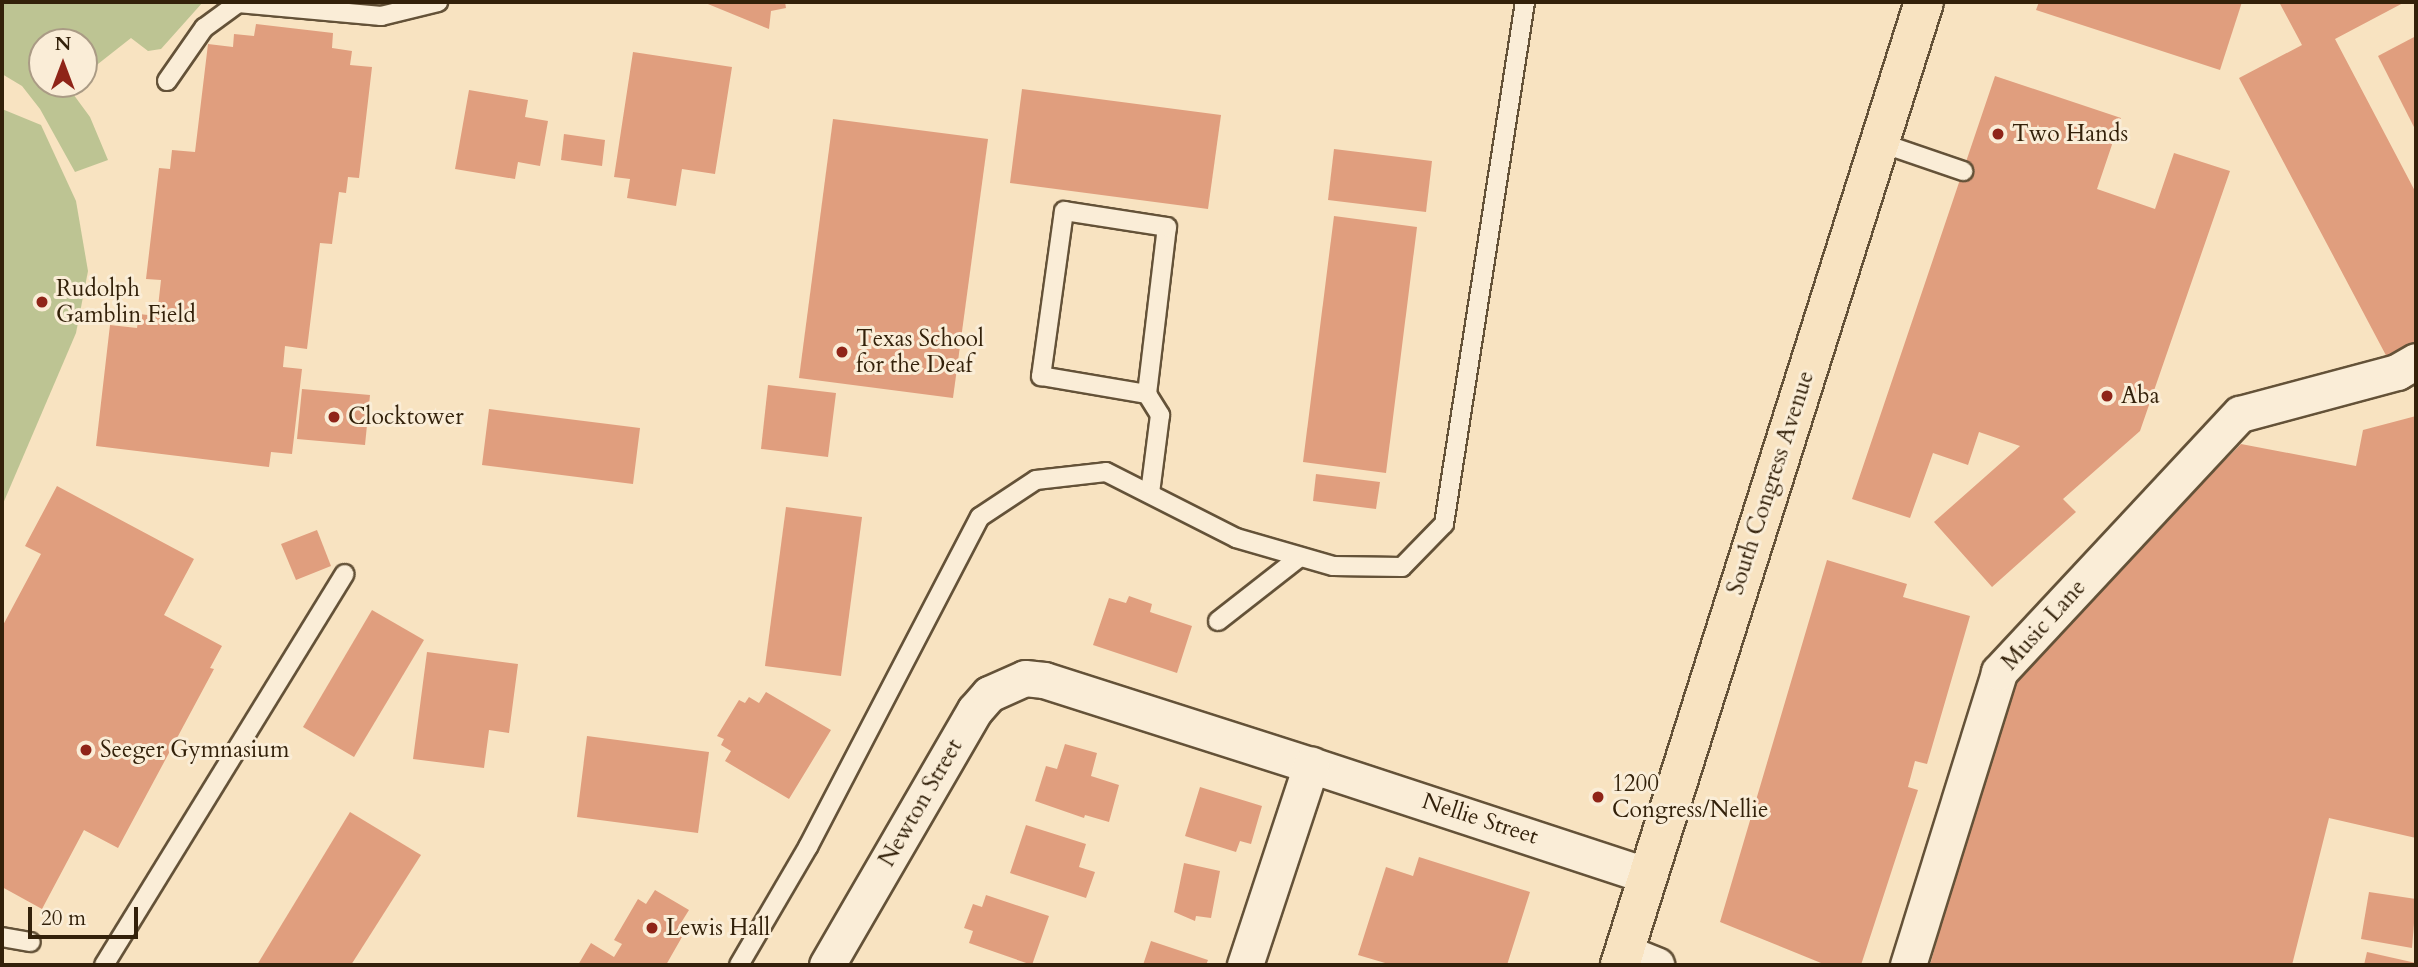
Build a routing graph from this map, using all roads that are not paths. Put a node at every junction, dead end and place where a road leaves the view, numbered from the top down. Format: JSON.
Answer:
{"nodes":[{"id":1,"x":438,"y":2,"type":"edge"},
{"id":2,"x":1525,"y":2,"type":"edge"},
{"id":3,"x":1924,"y":2,"type":"edge"},
{"id":4,"x":167,"y":81,"type":"dead end"},
{"id":5,"x":1881,"y":144,"type":"junction"},
{"id":6,"x":1963,"y":171,"type":"dead end"},
{"id":7,"x":2416,"y":361,"type":"edge"},
{"id":8,"x":1147,"y":394,"type":"junction"},
{"id":9,"x":1150,"y":493,"type":"junction"},
{"id":10,"x":1300,"y":557,"type":"junction"},
{"id":11,"x":345,"y":574,"type":"dead end"},
{"id":12,"x":1219,"y":621,"type":"dead end"},
{"id":13,"x":1044,"y":680,"type":"joint"},
{"id":14,"x":1311,"y":765,"type":"junction"},
{"id":15,"x":1647,"y":876,"type":"junction"},
{"id":16,"x":2,"y":937,"type":"edge"},
{"id":17,"x":31,"y":942,"type":"dead end"},
{"id":18,"x":1634,"y":961,"type":"edge"},
{"id":19,"x":104,"y":965,"type":"edge"},
{"id":20,"x":739,"y":965,"type":"edge"},
{"id":21,"x":827,"y":965,"type":"edge"},
{"id":22,"x":1245,"y":965,"type":"edge"},
{"id":23,"x":1908,"y":965,"type":"edge"}],
"edges":[{"from":1,"to":4,"type":"lane"},
{"from":2,"to":10,"type":"lane"},
{"from":3,"to":5,"type":"main road","name":"South Congress Avenue"},
{"from":5,"to":6,"type":"lane"},
{"from":5,"to":15,"type":"main road","name":"South Congress Avenue"},
{"from":7,"to":23,"type":"street","name":"Music Lane"},
{"from":8,"to":8,"type":"lane"},
{"from":8,"to":9,"type":"lane"},
{"from":9,"to":10,"type":"lane"},
{"from":9,"to":20,"type":"lane"},
{"from":10,"to":12,"type":"lane"},
{"from":11,"to":19,"type":"lane"},
{"from":13,"to":14,"type":"street","name":"Nellie Street"},
{"from":13,"to":21,"type":"street","name":"Newton Street"},
{"from":14,"to":15,"type":"street","name":"Nellie Street"},
{"from":14,"to":22,"type":"street"},
{"from":15,"to":18,"type":"main road","name":"South Congress Avenue"},
{"from":16,"to":17,"type":"lane"}]}
